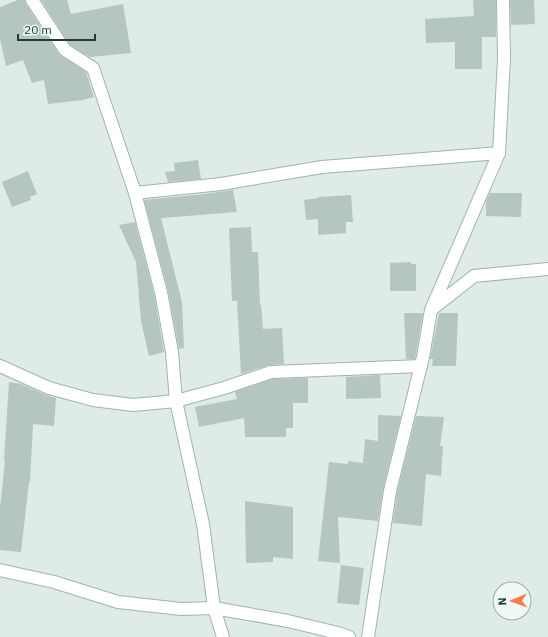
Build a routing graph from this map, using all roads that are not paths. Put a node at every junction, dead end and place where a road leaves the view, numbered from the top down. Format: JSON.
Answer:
{"nodes":[{"id":1,"x":32,"y":0,"type":"edge"},
{"id":2,"x":503,"y":0,"type":"edge"},
{"id":3,"x":499,"y":154,"type":"junction"},
{"id":4,"x":135,"y":193,"type":"junction"},
{"id":5,"x":548,"y":269,"type":"edge"},
{"id":6,"x":431,"y":310,"type":"junction"},
{"id":7,"x":0,"y":366,"type":"edge"},
{"id":8,"x":421,"y":366,"type":"junction"},
{"id":9,"x":176,"y":401,"type":"junction"},
{"id":10,"x":0,"y":570,"type":"edge"},
{"id":11,"x":214,"y":608,"type":"junction"},
{"id":12,"x":223,"y":637,"type":"edge"},
{"id":13,"x":349,"y":637,"type":"edge"},
{"id":14,"x":368,"y":637,"type":"edge"}],
"edges":[{"from":1,"to":4,"type":"street"},
{"from":2,"to":3,"type":"street"},
{"from":3,"to":4,"type":"street"},
{"from":3,"to":6,"type":"street"},
{"from":4,"to":9,"type":"street"},
{"from":5,"to":6,"type":"street"},
{"from":6,"to":8,"type":"street"},
{"from":7,"to":9,"type":"street"},
{"from":8,"to":9,"type":"street"},
{"from":8,"to":14,"type":"street"},
{"from":9,"to":11,"type":"street"},
{"from":10,"to":11,"type":"street"},
{"from":11,"to":12,"type":"street"},
{"from":11,"to":13,"type":"street"}]}
